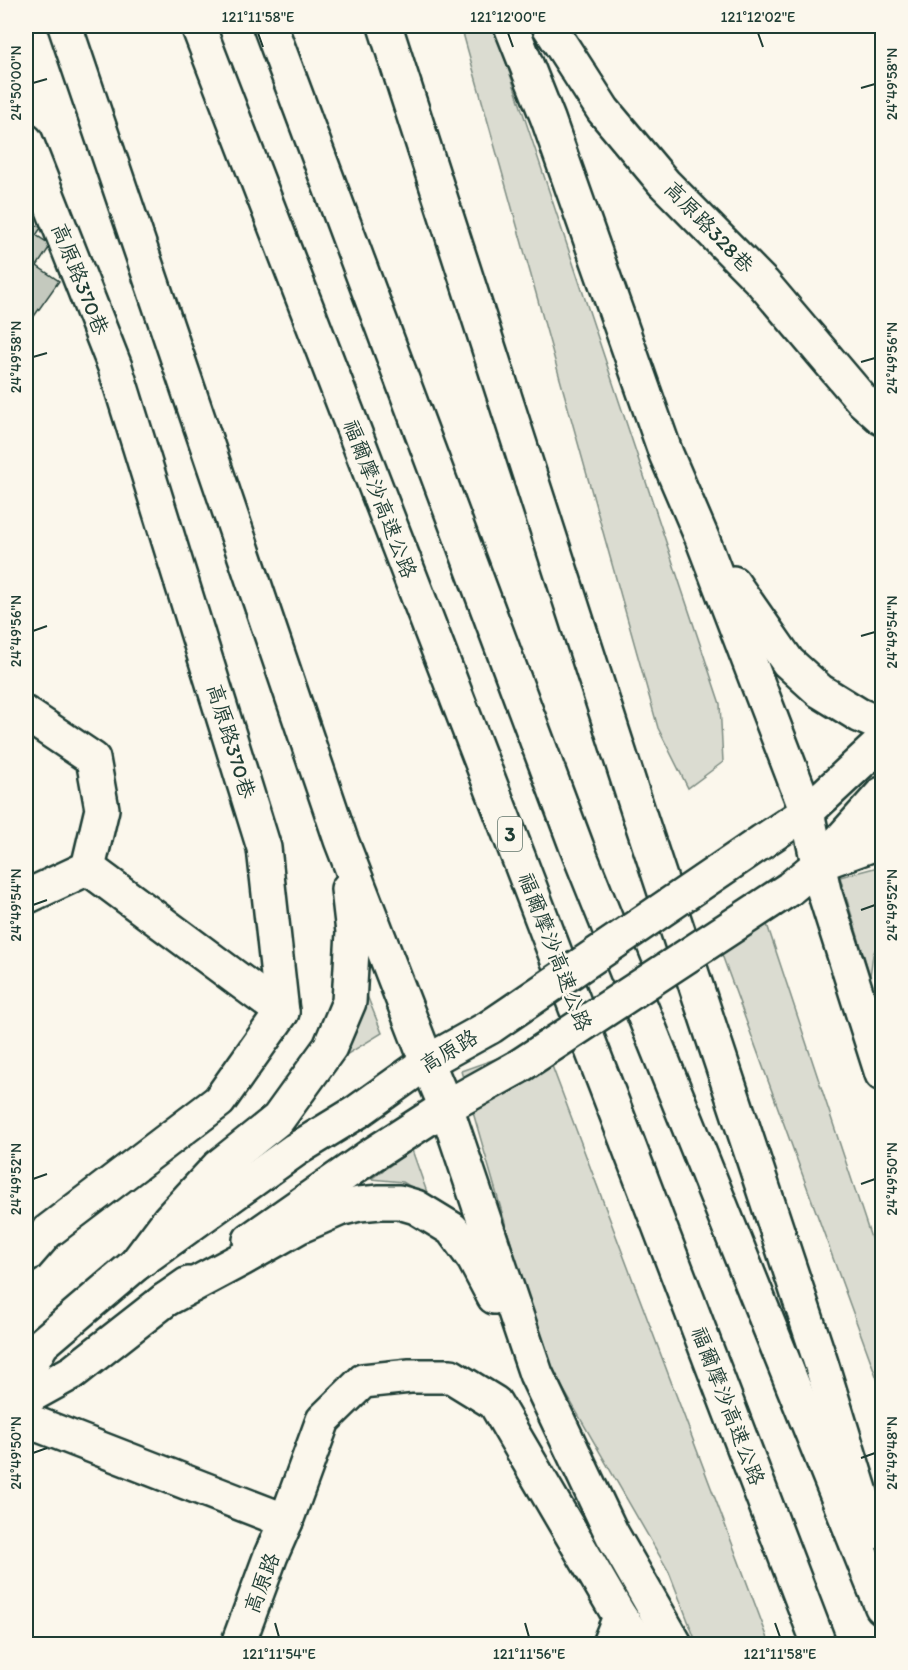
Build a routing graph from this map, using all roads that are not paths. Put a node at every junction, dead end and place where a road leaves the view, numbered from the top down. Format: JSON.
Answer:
{"nodes":[{"id":1,"x":65,"y":26,"type":"edge"},
{"id":2,"x":198,"y":26,"type":"edge"},
{"id":3,"x":270,"y":26,"type":"edge"},
{"id":4,"x":385,"y":26,"type":"edge"},
{"id":5,"x":511,"y":26,"type":"edge"},
{"id":6,"x":549,"y":26,"type":"edge"},
{"id":7,"x":26,"y":141,"type":"edge"},
{"id":8,"x":882,"y":418,"type":"edge"},
{"id":9,"x":702,"y":537,"type":"junction"},
{"id":10,"x":26,"y":714,"type":"edge"},
{"id":11,"x":882,"y":726,"type":"edge"},
{"id":12,"x":882,"y":742,"type":"edge"},
{"id":13,"x":882,"y":789,"type":"edge"},
{"id":14,"x":882,"y":794,"type":"edge"},
{"id":15,"x":807,"y":812,"type":"junction"},
{"id":16,"x":341,"y":840,"type":"junction"},
{"id":17,"x":882,"y":841,"type":"edge"},
{"id":18,"x":819,"y":864,"type":"junction"},
{"id":19,"x":88,"y":868,"type":"junction"},
{"id":20,"x":26,"y":897,"type":"edge"},
{"id":21,"x":282,"y":1011,"type":"junction"},
{"id":22,"x":427,"y":1062,"type":"junction"},
{"id":23,"x":882,"y":1074,"type":"edge"},
{"id":24,"x":446,"y":1107,"type":"junction"},
{"id":25,"x":26,"y":1256,"type":"edge"},
{"id":26,"x":136,"y":1264,"type":"junction"},
{"id":27,"x":165,"y":1300,"type":"junction"},
{"id":28,"x":26,"y":1372,"type":"edge"},
{"id":29,"x":536,"y":1374,"type":"junction"},
{"id":30,"x":26,"y":1398,"type":"edge"},
{"id":31,"x":26,"y":1420,"type":"edge"},
{"id":32,"x":286,"y":1521,"type":"junction"},
{"id":33,"x":882,"y":1562,"type":"edge"},
{"id":34,"x":882,"y":1607,"type":"edge"},
{"id":35,"x":615,"y":1631,"type":"edge"},
{"id":36,"x":238,"y":1644,"type":"edge"},
{"id":37,"x":640,"y":1644,"type":"edge"},
{"id":38,"x":675,"y":1644,"type":"edge"},
{"id":39,"x":819,"y":1644,"type":"edge"}],
"edges":[{"from":1,"to":16,"type":"main road"},
{"from":2,"to":39,"type":"main road","name":"福爾摩沙高速公路","number":"3"},
{"from":3,"to":34,"type":"main road"},
{"from":4,"to":33,"type":"main road"},
{"from":5,"to":9,"type":"main road"},
{"from":6,"to":8,"type":"main road","name":"高原路328巷"},
{"from":7,"to":21,"type":"main road","name":"高原路370巷"},
{"from":9,"to":11,"type":"main road"},
{"from":9,"to":15,"type":"main road"},
{"from":10,"to":19,"type":"main road"},
{"from":12,"to":15,"type":"main road","name":"高原路"},
{"from":13,"to":15,"type":"main road"},
{"from":14,"to":18,"type":"main road"},
{"from":15,"to":18,"type":"main road"},
{"from":15,"to":22,"type":"main road","name":"高原路","bridge":true},
{"from":16,"to":22,"type":"main road"},
{"from":16,"to":26,"type":"main road"},
{"from":17,"to":18,"type":"main road"},
{"from":18,"to":23,"type":"main road"},
{"from":18,"to":24,"type":"main road","bridge":true},
{"from":19,"to":20,"type":"main road"},
{"from":19,"to":21,"type":"main road"},
{"from":21,"to":25,"type":"main road"},
{"from":22,"to":24,"type":"main road"},
{"from":22,"to":26,"type":"main road","name":"高原路"},
{"from":24,"to":27,"type":"main road"},
{"from":24,"to":29,"type":"main road"},
{"from":26,"to":28,"type":"main road","name":"高原路"},
{"from":27,"to":29,"type":"main road"},
{"from":27,"to":30,"type":"main road"},
{"from":29,"to":38,"type":"main road"},
{"from":31,"to":32,"type":"main road"},
{"from":32,"to":35,"type":"main road","name":"高原路"},
{"from":32,"to":36,"type":"main road","name":"高原路"},
{"from":35,"to":37,"type":"main road","name":"高原路"}]}
